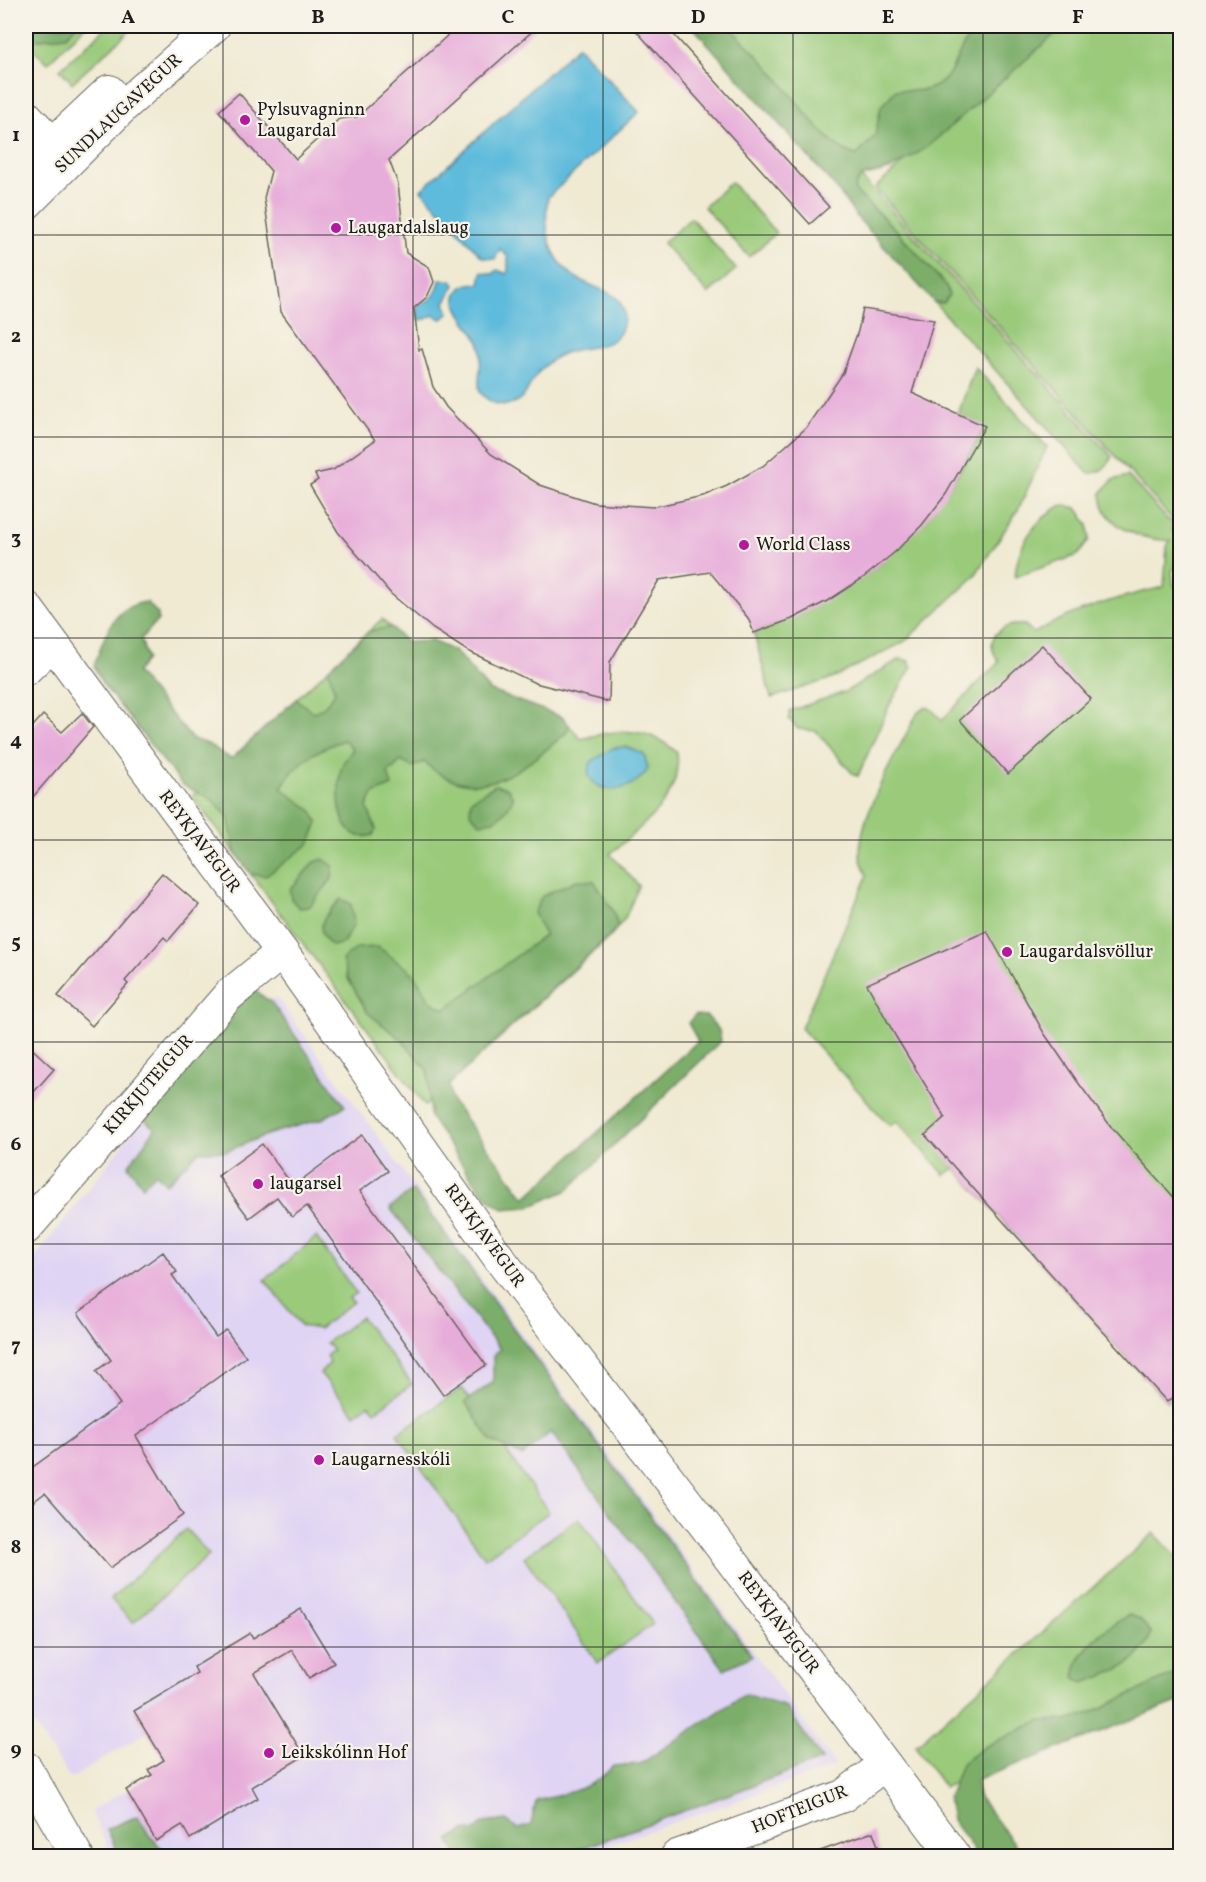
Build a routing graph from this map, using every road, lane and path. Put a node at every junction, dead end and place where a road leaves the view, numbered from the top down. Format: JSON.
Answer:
{"nodes":[{"id":1,"x":184,"y":26,"type":"edge"},
{"id":2,"x":214,"y":26,"type":"edge"},
{"id":3,"x":26,"y":116,"type":"edge"},
{"id":4,"x":60,"y":152,"type":"junction"},
{"id":5,"x":26,"y":169,"type":"edge"},
{"id":6,"x":26,"y":204,"type":"edge"},
{"id":7,"x":26,"y":607,"type":"edge"},
{"id":8,"x":51,"y":645,"type":"junction"},
{"id":9,"x":26,"y":669,"type":"edge"},
{"id":10,"x":282,"y":952,"type":"junction"},
{"id":11,"x":26,"y":1228,"type":"edge"},
{"id":12,"x":884,"y":1765,"type":"junction"},
{"id":13,"x":26,"y":1768,"type":"edge"},
{"id":14,"x":77,"y":1857,"type":"edge"},
{"id":15,"x":677,"y":1857,"type":"edge"},
{"id":16,"x":954,"y":1857,"type":"edge"}],
"edges":[{"from":1,"to":4,"type":"street","name":"SUNDLAUGAVEGUR"},
{"from":2,"to":4,"type":"street","name":"SUNDLAUGAVEGUR"},
{"from":3,"to":4,"type":"street"},
{"from":4,"to":5,"type":"street","name":"SUNDLAUGAVEGUR"},
{"from":4,"to":6,"type":"street","name":"SUNDLAUGAVEGUR"},
{"from":7,"to":8,"type":"street","name":"REYKJAVEGUR"},
{"from":8,"to":9,"type":"street"},
{"from":8,"to":10,"type":"street","name":"REYKJAVEGUR"},
{"from":10,"to":11,"type":"street","name":"KIRKJUTEIGUR"},
{"from":10,"to":12,"type":"street","name":"REYKJAVEGUR"},
{"from":12,"to":15,"type":"street","name":"HOFTEIGUR"},
{"from":12,"to":16,"type":"street","name":"REYKJAVEGUR"},
{"from":13,"to":14,"type":"street"}]}
